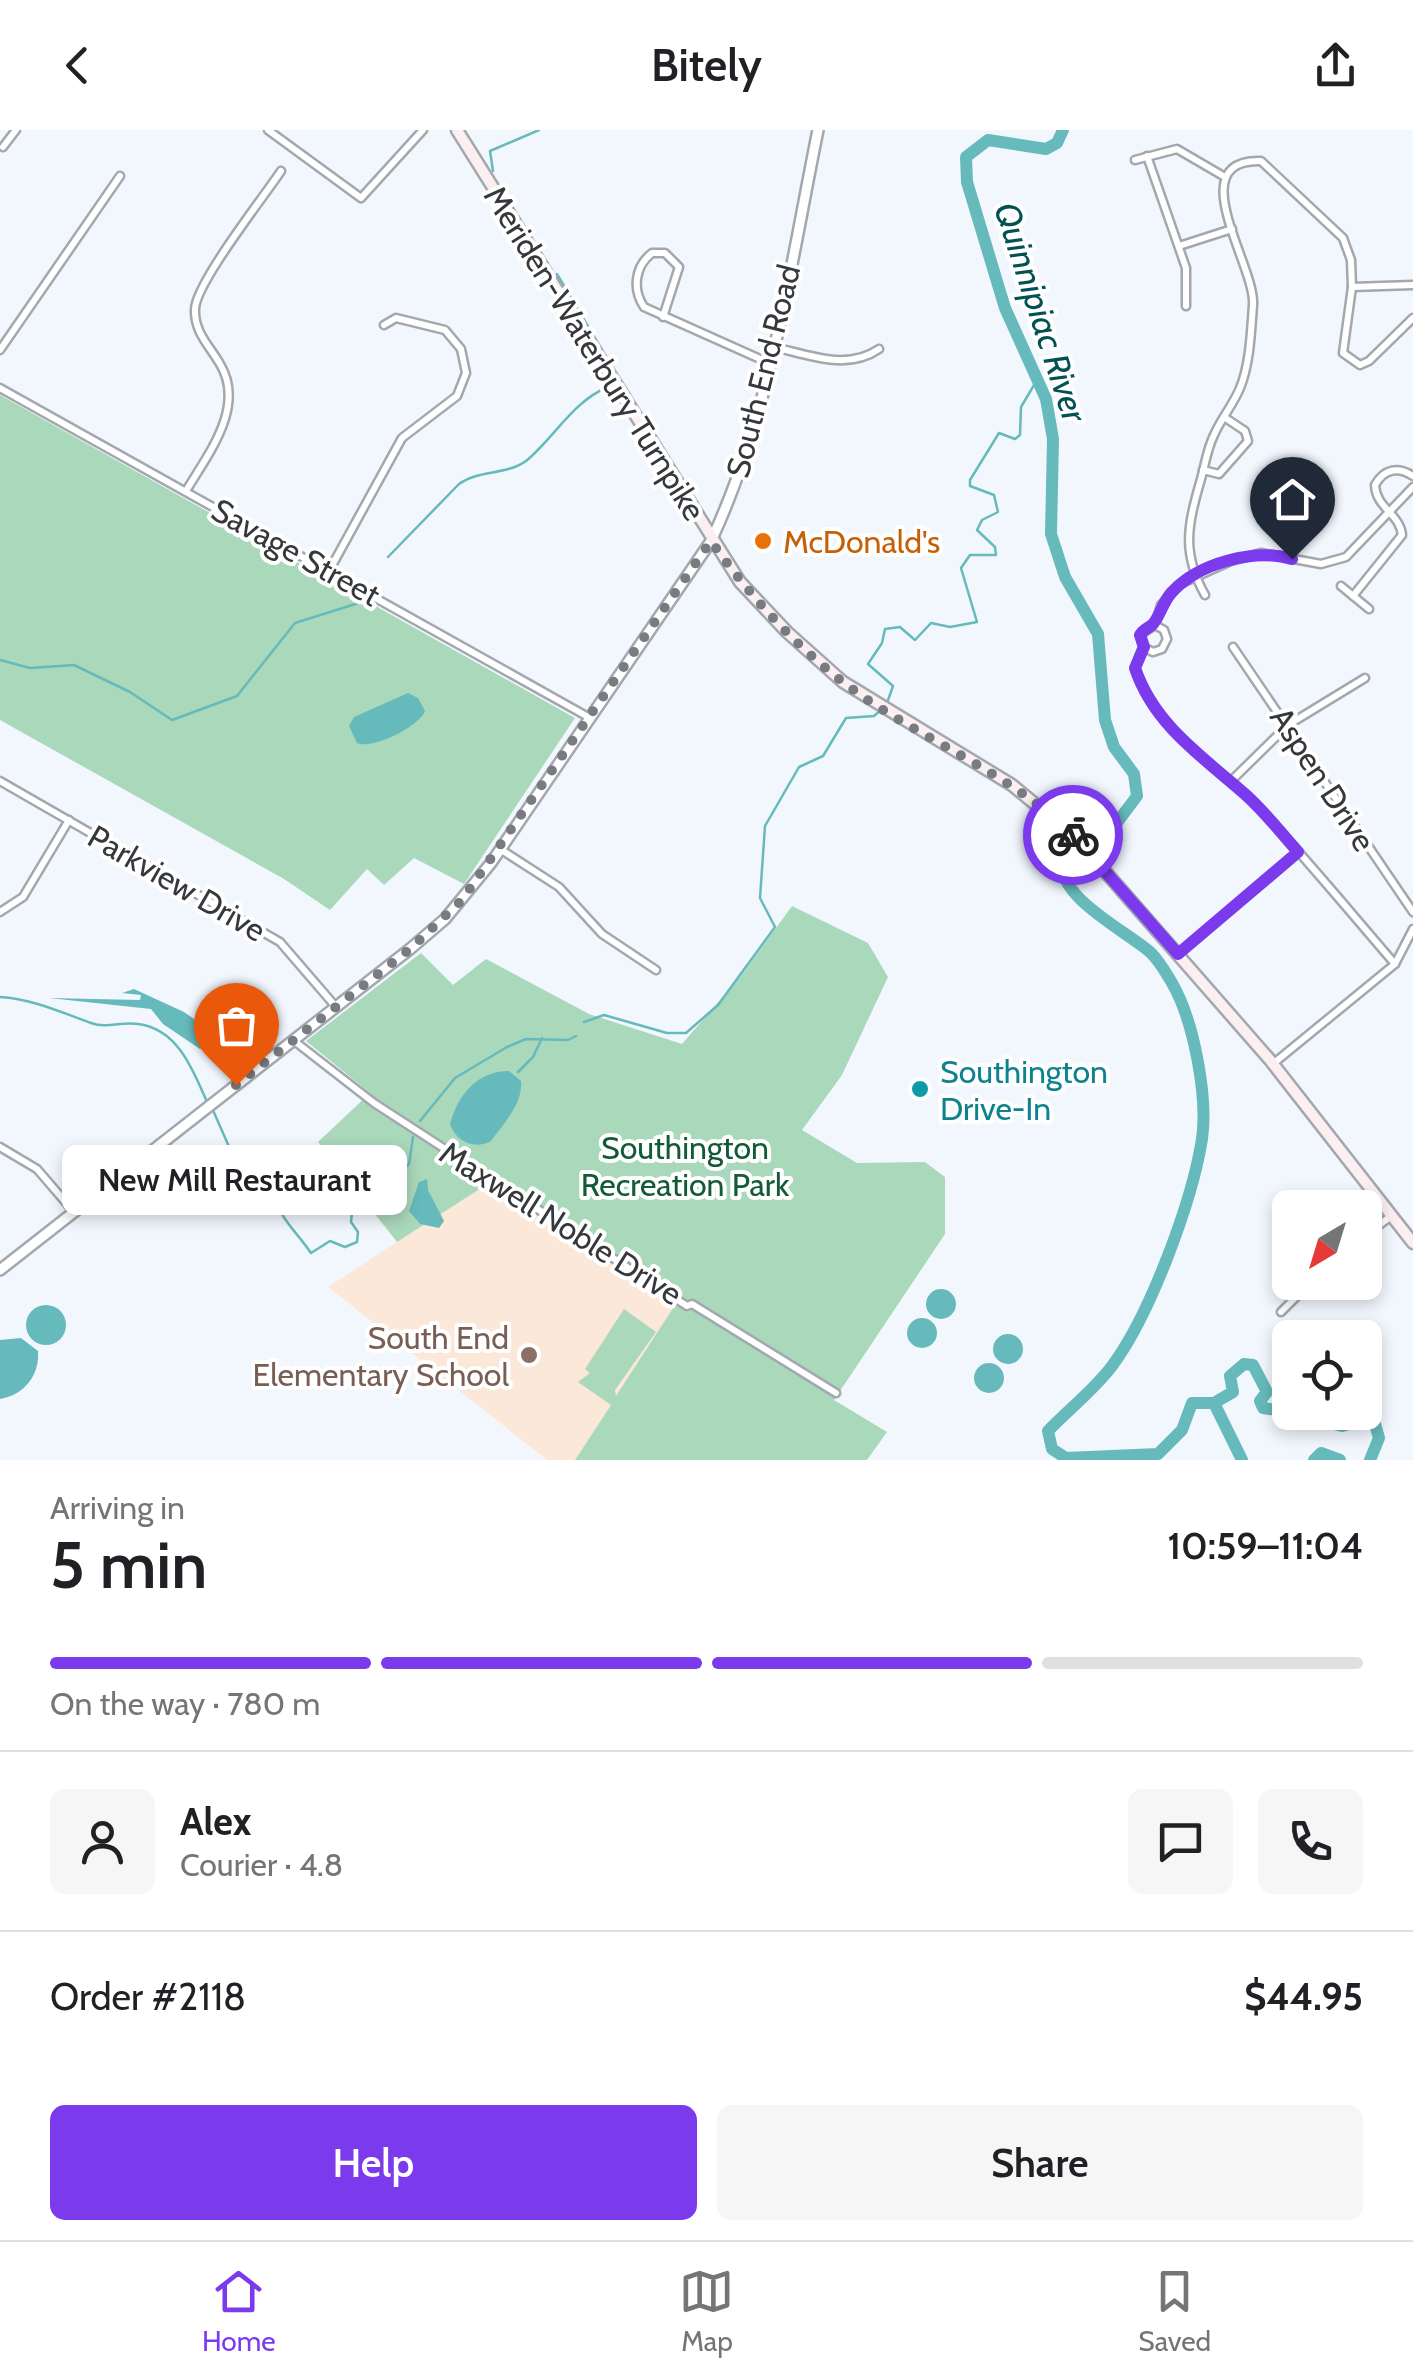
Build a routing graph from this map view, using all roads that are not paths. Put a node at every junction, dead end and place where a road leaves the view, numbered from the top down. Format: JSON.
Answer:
{"nodes":[{"id":1,"x":16,"y":130,"type":"edge"},
{"id":2,"x":268,"y":130,"type":"edge"},
{"id":3,"x":423,"y":130,"type":"edge"},
{"id":4,"x":457,"y":130,"type":"edge"},
{"id":5,"x":818,"y":130,"type":"edge"},
{"id":6,"x":2,"y":147,"type":"dead end"},
{"id":7,"x":1147,"y":156,"type":"junction"},
{"id":8,"x":1135,"y":160,"type":"dead end"},
{"id":9,"x":280,"y":172,"type":"dead end"},
{"id":10,"x":120,"y":176,"type":"dead end"},
{"id":11,"x":1226,"y":177,"type":"junction"},
{"id":12,"x":1232,"y":229,"type":"junction"},
{"id":13,"x":1179,"y":246,"type":"junction"},
{"id":14,"x":1413,"y":285,"type":"edge"},
{"id":15,"x":1352,"y":287,"type":"junction"},
{"id":16,"x":1186,"y":306,"type":"dead end"},
{"id":17,"x":664,"y":317,"type":"junction"},
{"id":18,"x":1413,"y":318,"type":"edge"},
{"id":19,"x":384,"y":325,"type":"dead end"},
{"id":20,"x":773,"y":347,"type":"junction"},
{"id":21,"x":879,"y":349,"type":"dead end"},
{"id":22,"x":0,"y":350,"type":"edge"},
{"id":23,"x":769,"y":363,"type":"junction"},
{"id":24,"x":0,"y":388,"type":"edge"},
{"id":25,"x":1224,"y":417,"type":"junction"},
{"id":26,"x":1203,"y":470,"type":"junction"},
{"id":27,"x":1413,"y":476,"type":"edge"},
{"id":28,"x":1413,"y":487,"type":"edge"},
{"id":29,"x":186,"y":491,"type":"junction"},
{"id":30,"x":1390,"y":514,"type":"junction"},
{"id":31,"x":711,"y":541,"type":"junction"},
{"id":32,"x":329,"y":570,"type":"junction"},
{"id":33,"x":1194,"y":577,"type":"junction"},
{"id":34,"x":1342,"y":586,"type":"dead end"},
{"id":35,"x":1205,"y":595,"type":"dead end"},
{"id":36,"x":1353,"y":596,"type":"junction"},
{"id":37,"x":1368,"y":609,"type":"dead end"},
{"id":38,"x":1155,"y":625,"type":"junction"},
{"id":39,"x":1144,"y":647,"type":"junction"},
{"id":40,"x":1233,"y":647,"type":"dead end"},
{"id":41,"x":1365,"y":678,"type":"dead end"},
{"id":42,"x":590,"y":718,"type":"junction"},
{"id":43,"x":1288,"y":725,"type":"junction"},
{"id":44,"x":0,"y":781,"type":"edge"},
{"id":45,"x":1230,"y":782,"type":"junction"},
{"id":46,"x":69,"y":820,"type":"junction"},
{"id":47,"x":500,"y":849,"type":"junction"},
{"id":48,"x":1298,"y":852,"type":"junction"},
{"id":49,"x":0,"y":912,"type":"edge"},
{"id":50,"x":1413,"y":912,"type":"edge"},
{"id":51,"x":1413,"y":929,"type":"edge"},
{"id":52,"x":1178,"y":954,"type":"junction"},
{"id":53,"x":1395,"y":964,"type":"junction"},
{"id":54,"x":656,"y":970,"type":"dead end"},
{"id":55,"x":336,"y":1006,"type":"junction"},
{"id":56,"x":293,"y":1040,"type":"junction"},
{"id":57,"x":1273,"y":1064,"type":"junction"},
{"id":58,"x":0,"y":1147,"type":"edge"},
{"id":59,"x":74,"y":1212,"type":"junction"},
{"id":60,"x":1392,"y":1216,"type":"junction"},
{"id":61,"x":1382,"y":1223,"type":"edge"},
{"id":62,"x":1413,"y":1243,"type":"edge"},
{"id":63,"x":0,"y":1270,"type":"edge"},
{"id":64,"x":1293,"y":1300,"type":"edge"},
{"id":65,"x":1281,"y":1312,"type":"dead end"},
{"id":66,"x":836,"y":1394,"type":"dead end"}],
"edges":[{"from":1,"to":6,"type":"street"},
{"from":2,"to":3,"type":"street"},
{"from":4,"to":31,"type":"main road","name":"Meriden-Waterbury Turnpike"},
{"from":5,"to":20,"type":"street","name":"South End Road"},
{"from":7,"to":8,"type":"street"},
{"from":7,"to":11,"type":"street"},
{"from":7,"to":13,"type":"street"},
{"from":9,"to":29,"type":"street"},
{"from":10,"to":22,"type":"street"},
{"from":11,"to":12,"type":"street"},
{"from":11,"to":15,"type":"street"},
{"from":12,"to":13,"type":"street"},
{"from":12,"to":25,"type":"street"},
{"from":13,"to":16,"type":"street"},
{"from":14,"to":15,"type":"street"},
{"from":15,"to":18,"type":"street"},
{"from":17,"to":17,"type":"street"},
{"from":17,"to":23,"type":"street"},
{"from":19,"to":32,"type":"street"},
{"from":20,"to":21,"type":"street"},
{"from":20,"to":23,"type":"street","name":"South End Road"},
{"from":23,"to":31,"type":"street","name":"South End Road"},
{"from":24,"to":29,"type":"street","name":"Savage Street"},
{"from":25,"to":26,"type":"street"},
{"from":25,"to":26,"type":"street"},
{"from":26,"to":33,"type":"street"},
{"from":27,"to":30,"type":"street"},
{"from":28,"to":30,"type":"street"},
{"from":29,"to":32,"type":"street","name":"Savage Street"},
{"from":30,"to":33,"type":"street"},
{"from":30,"to":36,"type":"street"},
{"from":31,"to":42,"type":"street","name":"South End Road"},
{"from":31,"to":52,"type":"main road","name":"Meriden-Waterbury Turnpike"},
{"from":32,"to":42,"type":"street","name":"Savage Street"},
{"from":33,"to":35,"type":"street"},
{"from":33,"to":38,"type":"street"},
{"from":34,"to":36,"type":"street"},
{"from":36,"to":37,"type":"street"},
{"from":38,"to":39,"type":"street"},
{"from":38,"to":39,"type":"street"},
{"from":39,"to":45,"type":"street"},
{"from":40,"to":43,"type":"street","name":"Aspen Drive"},
{"from":41,"to":43,"type":"street"},
{"from":42,"to":47,"type":"street","name":"South End Road"},
{"from":43,"to":45,"type":"street"},
{"from":43,"to":50,"type":"street","name":"Aspen Drive"},
{"from":44,"to":46,"type":"street","name":"Parkview Drive"},
{"from":45,"to":48,"type":"street"},
{"from":46,"to":49,"type":"street"},
{"from":46,"to":55,"type":"street","name":"Parkview Drive"},
{"from":47,"to":54,"type":"street"},
{"from":47,"to":55,"type":"street","name":"South End Road"},
{"from":48,"to":52,"type":"street"},
{"from":48,"to":53,"type":"street"},
{"from":51,"to":53,"type":"street"},
{"from":52,"to":57,"type":"main road","name":"Meriden-Waterbury Turnpike"},
{"from":53,"to":57,"type":"street"},
{"from":55,"to":56,"type":"street","name":"South End Road"},
{"from":56,"to":59,"type":"street","name":"South End Road"},
{"from":56,"to":66,"type":"street","name":"Maxwell Noble Drive"},
{"from":57,"to":60,"type":"main road","name":"Meriden-Waterbury Turnpike"},
{"from":58,"to":59,"type":"street"},
{"from":59,"to":63,"type":"street","name":"South End Road"},
{"from":60,"to":61,"type":"street"},
{"from":60,"to":62,"type":"main road","name":"Meriden-Waterbury Turnpike"},
{"from":64,"to":65,"type":"street"}]}
